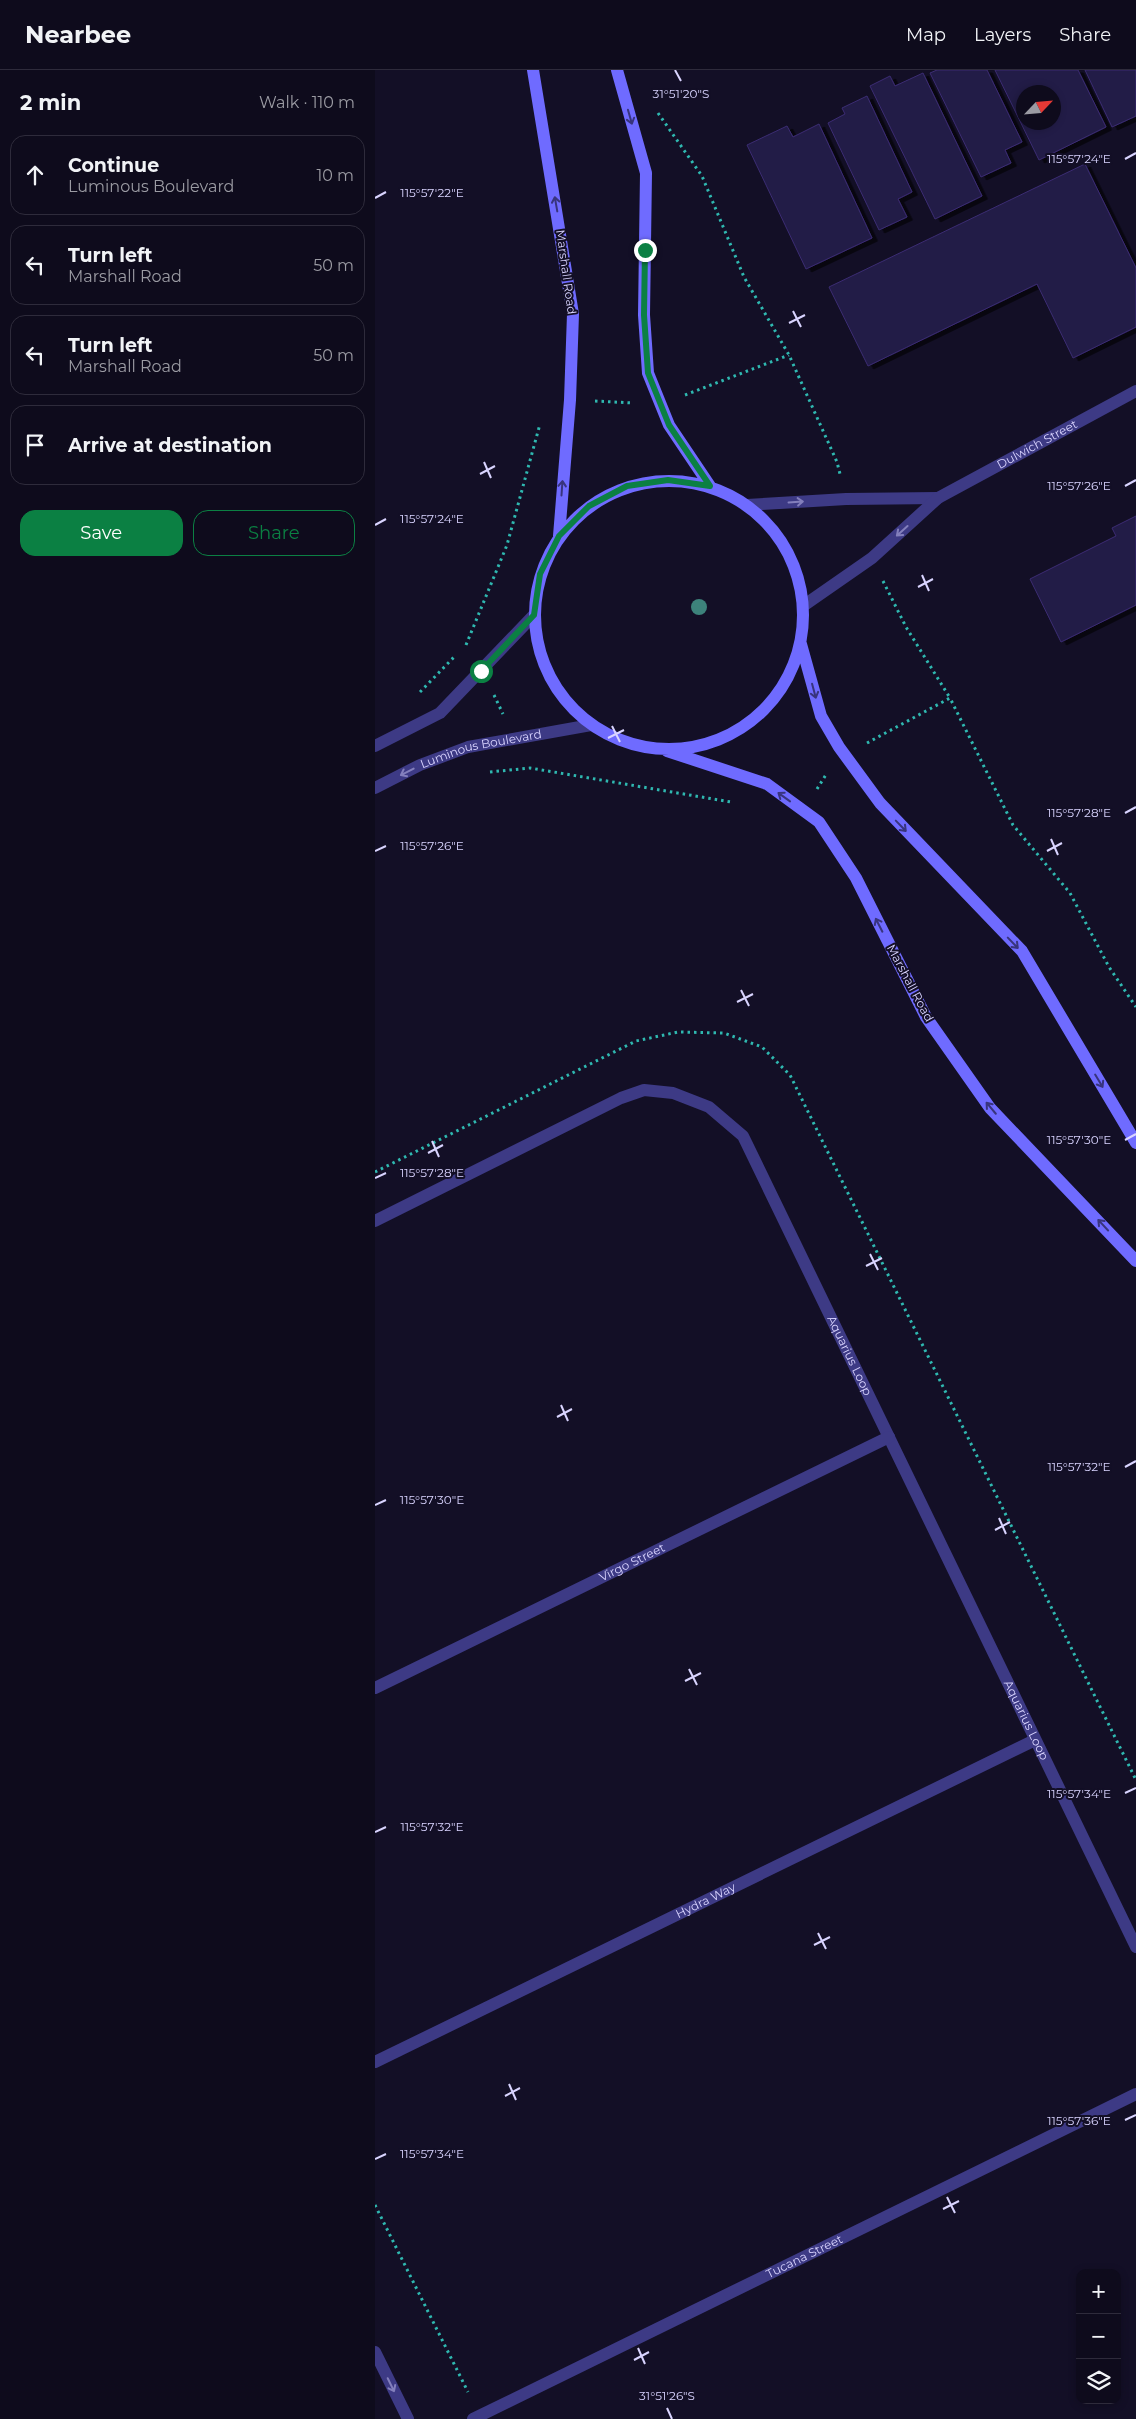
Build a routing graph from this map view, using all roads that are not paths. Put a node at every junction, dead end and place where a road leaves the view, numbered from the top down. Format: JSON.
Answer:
{"nodes":[{"id":1,"x":533,"y":70,"type":"edge"},
{"id":2,"x":617,"y":70,"type":"edge"},
{"id":3,"x":1136,"y":392,"type":"edge"},
{"id":4,"x":710,"y":486,"type":"junction"},
{"id":5,"x":938,"y":498,"type":"junction"},
{"id":6,"x":747,"y":505,"type":"junction"},
{"id":7,"x":559,"y":536,"type":"junction"},
{"id":8,"x":803,"y":606,"type":"junction"},
{"id":9,"x":534,"y":615,"type":"junction"},
{"id":10,"x":801,"y":644,"type":"junction"},
{"id":11,"x":591,"y":725,"type":"junction"},
{"id":12,"x":375,"y":746,"type":"edge"},
{"id":13,"x":662,"y":750,"type":"junction"},
{"id":14,"x":375,"y":788,"type":"edge"},
{"id":15,"x":1136,"y":1142,"type":"edge"},
{"id":16,"x":375,"y":1221,"type":"edge"},
{"id":17,"x":1136,"y":1261,"type":"edge"},
{"id":18,"x":889,"y":1437,"type":"junction"},
{"id":19,"x":375,"y":1688,"type":"edge"},
{"id":20,"x":1035,"y":1740,"type":"junction"},
{"id":21,"x":1136,"y":1947,"type":"edge"},
{"id":22,"x":375,"y":2062,"type":"edge"},
{"id":23,"x":1136,"y":2094,"type":"edge"},
{"id":24,"x":375,"y":2352,"type":"edge"},
{"id":25,"x":476,"y":2417,"type":"edge"},
{"id":26,"x":407,"y":2419,"type":"edge"}],
"edges":[{"from":7,"to":1,"type":"main road","name":"Marshall Road","one_way":true},
{"from":2,"to":4,"type":"main road","name":"Marshall Road","one_way":true},
{"from":3,"to":5,"type":"street","name":"Dulwich Street"},
{"from":4,"to":6,"type":"main road","name":"Marshall Road"},
{"from":4,"to":7,"type":"main road","name":"Marshall Road"},
{"from":6,"to":5,"type":"street","name":"Dulwich Street","one_way":true},
{"from":5,"to":8,"type":"street","name":"Dulwich Street","one_way":true},
{"from":6,"to":8,"type":"main road","name":"Marshall Road"},
{"from":7,"to":9,"type":"main road","name":"Marshall Road"},
{"from":8,"to":10,"type":"main road","name":"Marshall Road"},
{"from":9,"to":11,"type":"main road","name":"Marshall Road"},
{"from":9,"to":12,"type":"street"},
{"from":10,"to":13,"type":"main road","name":"Marshall Road"},
{"from":10,"to":15,"type":"main road","name":"Marshall Road","one_way":true},
{"from":11,"to":13,"type":"main road","name":"Marshall Road"},
{"from":11,"to":14,"type":"street","name":"Luminous Boulevard","one_way":true},
{"from":17,"to":13,"type":"main road","name":"Marshall Road","one_way":true},
{"from":16,"to":18,"type":"street","name":"Aquarius Loop"},
{"from":18,"to":19,"type":"street","name":"Virgo Street"},
{"from":18,"to":20,"type":"street","name":"Aquarius Loop"},
{"from":20,"to":21,"type":"street","name":"Aquarius Loop"},
{"from":20,"to":22,"type":"street","name":"Hydra Way"},
{"from":23,"to":25,"type":"street","name":"Tucana Street"},
{"from":24,"to":26,"type":"street","one_way":true}]}
